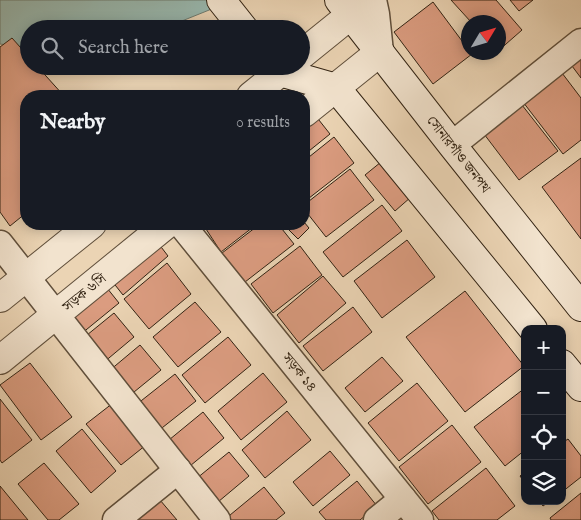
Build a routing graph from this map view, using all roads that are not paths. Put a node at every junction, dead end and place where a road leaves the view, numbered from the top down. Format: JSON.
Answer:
{"nodes":[{"id":1,"x":221,"y":0,"type":"edge"},
{"id":2,"x":358,"y":4,"type":"edge"},
{"id":3,"x":237,"y":20,"type":"edge"},
{"id":4,"x":581,"y":42,"type":"edge"},
{"id":5,"x":310,"y":47,"type":"edge"},
{"id":6,"x":380,"y":52,"type":"junction"},
{"id":7,"x":274,"y":75,"type":"edge"},
{"id":8,"x":300,"y":75,"type":"edge"},
{"id":9,"x":336,"y":88,"type":"junction"},
{"id":10,"x":257,"y":90,"type":"edge"},
{"id":11,"x":310,"y":108,"type":"edge"},
{"id":12,"x":452,"y":145,"type":"junction"},
{"id":13,"x":85,"y":230,"type":"edge"},
{"id":14,"x":160,"y":230,"type":"edge"},
{"id":15,"x":186,"y":230,"type":"edge"},
{"id":16,"x":0,"y":244,"type":"edge"},
{"id":17,"x":26,"y":277,"type":"junction"},
{"id":18,"x":577,"y":294,"type":"edge"},
{"id":19,"x":0,"y":298,"type":"edge"},
{"id":20,"x":56,"y":314,"type":"junction"},
{"id":21,"x":531,"y":325,"type":"edge"},
{"id":22,"x":0,"y":360,"type":"edge"},
{"id":23,"x":566,"y":369,"type":"edge"},
{"id":24,"x":581,"y":387,"type":"edge"},
{"id":25,"x":178,"y":470,"type":"junction"},
{"id":26,"x":403,"y":499,"type":"junction"},
{"id":27,"x":116,"y":520,"type":"edge"},
{"id":28,"x":217,"y":520,"type":"edge"},
{"id":29,"x":377,"y":520,"type":"edge"},
{"id":30,"x":420,"y":520,"type":"edge"}],
"edges":[{"from":1,"to":3,"type":"main road"},
{"from":2,"to":5,"type":"main road"},
{"from":2,"to":6,"type":"main road","name":"সোনারগাঁও জনপথ"},
{"from":4,"to":12,"type":"street"},
{"from":6,"to":9,"type":"main road"},
{"from":6,"to":12,"type":"main road","name":"সোনারগাঁও জনপথ"},
{"from":7,"to":10,"type":"main road"},
{"from":8,"to":9,"type":"main road"},
{"from":9,"to":11,"type":"main road"},
{"from":9,"to":21,"type":"main road"},
{"from":12,"to":18,"type":"main road","name":"সোনারগাঁও জনপথ"},
{"from":13,"to":17,"type":"main road"},
{"from":14,"to":20,"type":"main road","name":"সড়ক ৬সি"},
{"from":15,"to":26,"type":"street","name":"সড়ক ১৪"},
{"from":16,"to":17,"type":"street"},
{"from":17,"to":19,"type":"main road"},
{"from":17,"to":20,"type":"street"},
{"from":20,"to":22,"type":"main road","name":"সড়ক ৬সি"},
{"from":20,"to":25,"type":"street"},
{"from":23,"to":24,"type":"main road"},
{"from":25,"to":27,"type":"street"},
{"from":25,"to":28,"type":"street"},
{"from":26,"to":29,"type":"street"},
{"from":26,"to":30,"type":"street","name":"সড়ক ১৪"}]}
